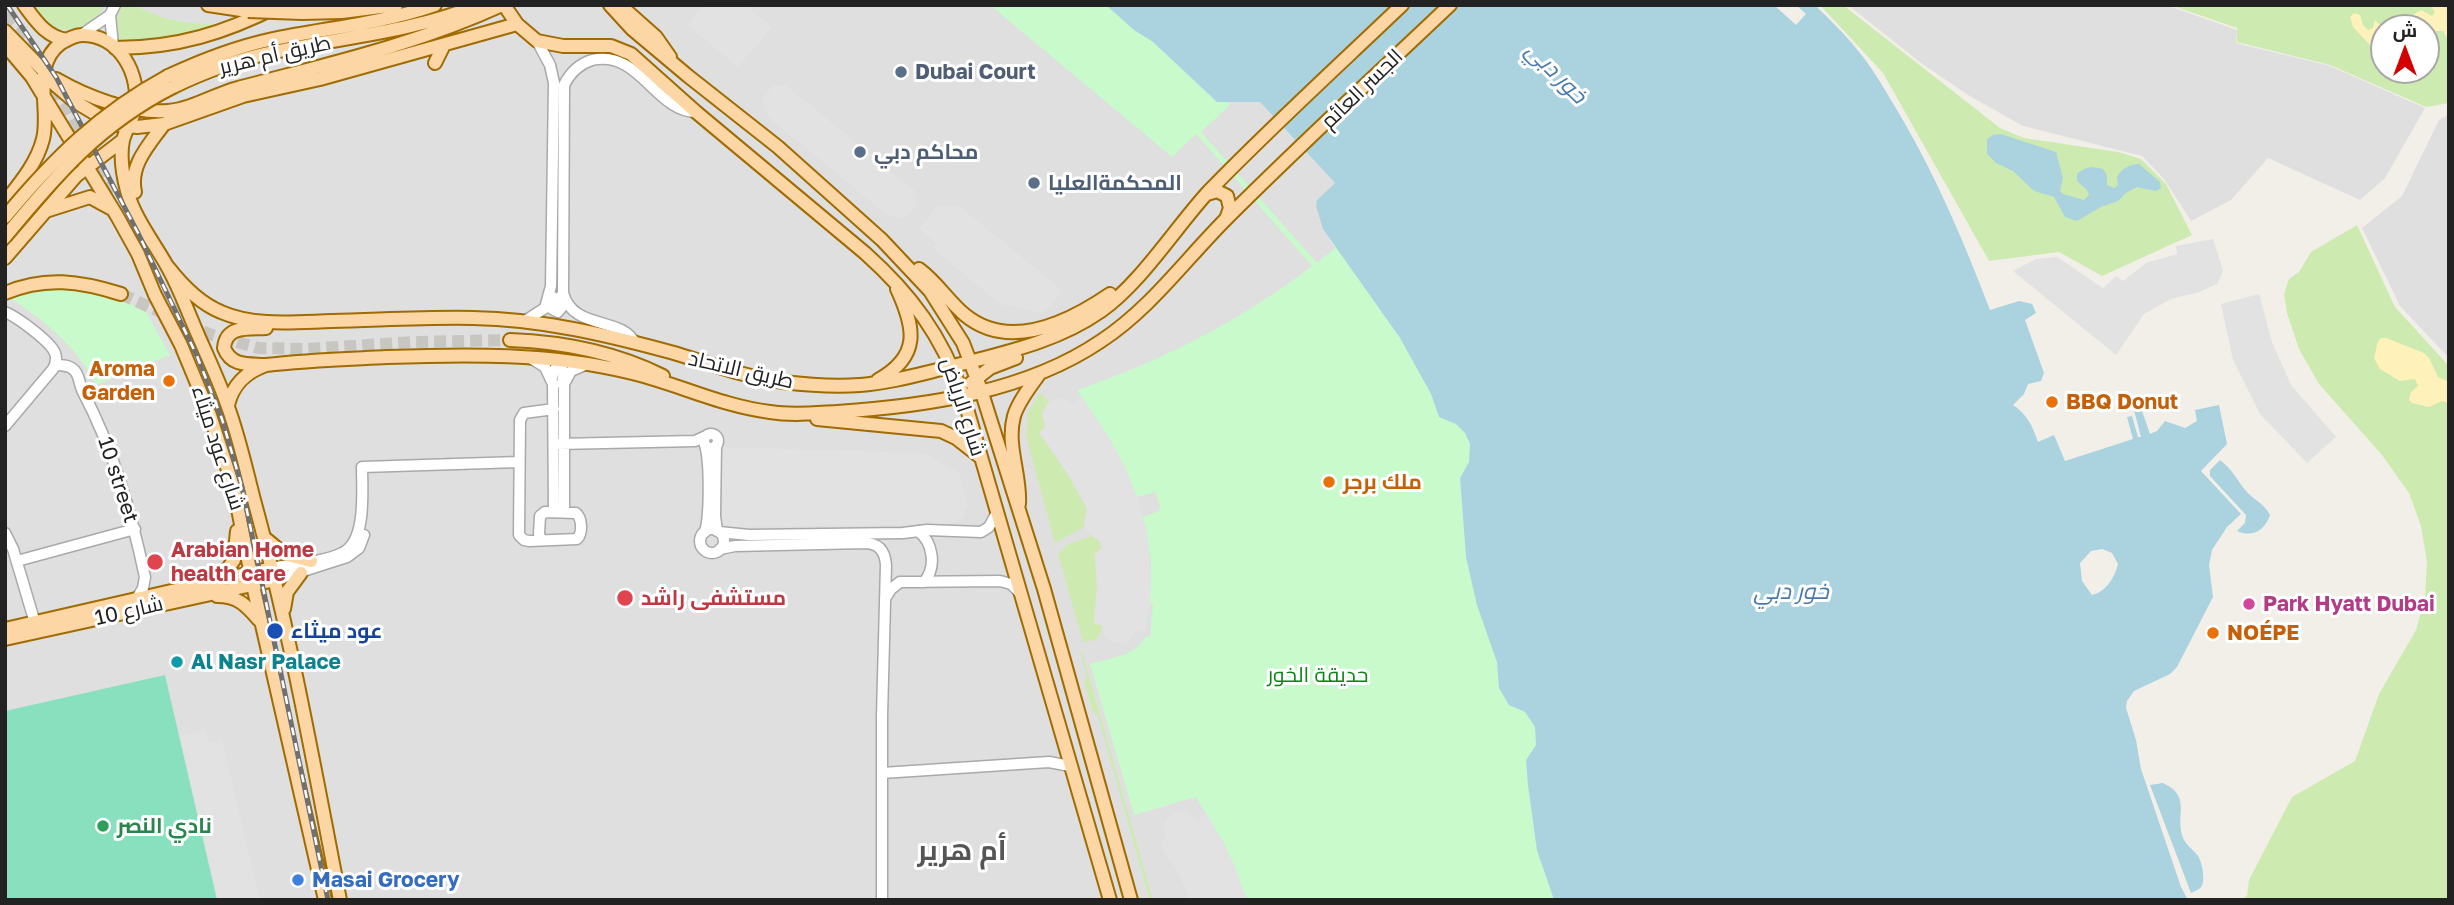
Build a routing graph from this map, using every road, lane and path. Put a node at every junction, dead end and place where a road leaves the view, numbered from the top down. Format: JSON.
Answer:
{"nodes":[{"id":1,"x":24,"y":5,"type":"edge"},
{"id":2,"x":115,"y":5,"type":"edge"},
{"id":3,"x":208,"y":5,"type":"edge"},
{"id":4,"x":280,"y":5,"type":"edge"},
{"id":5,"x":396,"y":5,"type":"edge"},
{"id":6,"x":436,"y":5,"type":"edge"},
{"id":7,"x":478,"y":5,"type":"edge"},
{"id":8,"x":503,"y":5,"type":"edge"},
{"id":9,"x":610,"y":5,"type":"edge"},
{"id":10,"x":620,"y":5,"type":"edge"},
{"id":11,"x":1402,"y":5,"type":"edge"},
{"id":12,"x":1450,"y":5,"type":"edge"},
{"id":13,"x":110,"y":15,"type":"junction"},
{"id":14,"x":464,"y":17,"type":"junction"},
{"id":15,"x":517,"y":24,"type":"junction"},
{"id":16,"x":5,"y":31,"type":"edge"},
{"id":17,"x":81,"y":35,"type":"junction"},
{"id":18,"x":67,"y":40,"type":"junction"},
{"id":19,"x":537,"y":41,"type":"junction"},
{"id":20,"x":5,"y":45,"type":"edge"},
{"id":21,"x":444,"y":45,"type":"junction"},
{"id":22,"x":114,"y":47,"type":"junction"},
{"id":23,"x":435,"y":63,"type":"dead end"},
{"id":24,"x":673,"y":64,"type":"junction"},
{"id":25,"x":45,"y":72,"type":"junction"},
{"id":26,"x":170,"y":81,"type":"junction"},
{"id":27,"x":45,"y":98,"type":"junction"},
{"id":28,"x":135,"y":108,"type":"junction"},
{"id":29,"x":696,"y":112,"type":"junction"},
{"id":30,"x":164,"y":124,"type":"junction"},
{"id":31,"x":128,"y":127,"type":"junction"},
{"id":32,"x":123,"y":140,"type":"junction"},
{"id":33,"x":1252,"y":147,"type":"joint"},
{"id":34,"x":86,"y":167,"type":"junction"},
{"id":35,"x":1275,"y":172,"type":"joint"},
{"id":36,"x":1207,"y":194,"type":"junction"},
{"id":37,"x":5,"y":202,"type":"edge"},
{"id":38,"x":46,"y":211,"type":"junction"},
{"id":39,"x":117,"y":216,"type":"junction"},
{"id":40,"x":5,"y":218,"type":"edge"},
{"id":41,"x":1226,"y":220,"type":"junction"},
{"id":42,"x":146,"y":233,"type":"junction"},
{"id":43,"x":5,"y":237,"type":"edge"},
{"id":44,"x":5,"y":258,"type":"edge"},
{"id":45,"x":906,"y":264,"type":"junction"},
{"id":46,"x":168,"y":267,"type":"junction"},
{"id":47,"x":1142,"y":271,"type":"junction"},
{"id":48,"x":891,"y":276,"type":"junction"},
{"id":49,"x":556,"y":287,"type":"junction"},
{"id":50,"x":5,"y":293,"type":"edge"},
{"id":51,"x":121,"y":294,"type":"tunnel mouth"},
{"id":52,"x":5,"y":312,"type":"edge"},
{"id":53,"x":525,"y":321,"type":"junction"},
{"id":54,"x":311,"y":322,"type":"junction"},
{"id":55,"x":1069,"y":330,"type":"junction"},
{"id":56,"x":510,"y":340,"type":"tunnel mouth"},
{"id":57,"x":635,"y":343,"type":"junction"},
{"id":58,"x":965,"y":346,"type":"junction"},
{"id":59,"x":946,"y":352,"type":"junction"},
{"id":60,"x":525,"y":356,"type":"junction"},
{"id":61,"x":971,"y":362,"type":"junction"},
{"id":62,"x":267,"y":365,"type":"junction"},
{"id":63,"x":585,"y":365,"type":"junction"},
{"id":64,"x":953,"y":366,"type":"junction"},
{"id":65,"x":54,"y":367,"type":"junction"},
{"id":66,"x":1040,"y":372,"type":"junction"},
{"id":67,"x":552,"y":378,"type":"junction"},
{"id":68,"x":979,"y":384,"type":"junction"},
{"id":69,"x":865,"y":385,"type":"junction"},
{"id":70,"x":688,"y":390,"type":"junction"},
{"id":71,"x":564,"y":391,"type":"junction"},
{"id":72,"x":963,"y":395,"type":"junction"},
{"id":73,"x":228,"y":405,"type":"junction"},
{"id":74,"x":985,"y":405,"type":"junction"},
{"id":75,"x":554,"y":409,"type":"junction"},
{"id":76,"x":967,"y":413,"type":"junction"},
{"id":77,"x":793,"y":415,"type":"junction"},
{"id":78,"x":5,"y":426,"type":"edge"},
{"id":79,"x":705,"y":442,"type":"junction"},
{"id":80,"x":559,"y":444,"type":"junction"},
{"id":81,"x":980,"y":457,"type":"junction"},
{"id":82,"x":519,"y":462,"type":"junction"},
{"id":83,"x":234,"y":489,"type":"junction"},
{"id":84,"x":362,"y":510,"type":"junction"},
{"id":85,"x":559,"y":512,"type":"junction"},
{"id":86,"x":1018,"y":512,"type":"junction"},
{"id":87,"x":996,"y":513,"type":"junction"},
{"id":88,"x":135,"y":529,"type":"junction"},
{"id":89,"x":918,"y":531,"type":"junction"},
{"id":90,"x":705,"y":532,"type":"junction"},
{"id":91,"x":718,"y":532,"type":"junction"},
{"id":92,"x":5,"y":533,"type":"edge"},
{"id":93,"x":265,"y":538,"type":"junction"},
{"id":94,"x":541,"y":539,"type":"junction"},
{"id":95,"x":720,"y":549,"type":"junction"},
{"id":96,"x":17,"y":561,"type":"junction"},
{"id":97,"x":311,"y":561,"type":"junction"},
{"id":98,"x":886,"y":565,"type":"junction"},
{"id":99,"x":300,"y":573,"type":"junction"},
{"id":100,"x":274,"y":574,"type":"junction"},
{"id":101,"x":145,"y":577,"type":"junction"},
{"id":102,"x":252,"y":579,"type":"junction"},
{"id":103,"x":219,"y":581,"type":"junction"},
{"id":104,"x":900,"y":582,"type":"junction"},
{"id":105,"x":924,"y":582,"type":"junction"},
{"id":106,"x":1019,"y":593,"type":"junction"},
{"id":107,"x":163,"y":594,"type":"junction"},
{"id":108,"x":196,"y":596,"type":"junction"},
{"id":109,"x":136,"y":600,"type":"junction"},
{"id":110,"x":885,"y":600,"type":"junction"},
{"id":111,"x":283,"y":616,"type":"junction"},
{"id":112,"x":261,"y":622,"type":"junction"},
{"id":113,"x":35,"y":623,"type":"junction"},
{"id":114,"x":5,"y":629,"type":"edge"},
{"id":115,"x":5,"y":639,"type":"edge"},
{"id":116,"x":1064,"y":745,"type":"junction"},
{"id":117,"x":1049,"y":762,"type":"junction"},
{"id":118,"x":1070,"y":766,"type":"junction"},
{"id":119,"x":881,"y":773,"type":"junction"},
{"id":120,"x":325,"y":900,"type":"edge"},
{"id":121,"x":340,"y":900,"type":"edge"},
{"id":122,"x":882,"y":900,"type":"edge"},
{"id":123,"x":1110,"y":900,"type":"edge"},
{"id":124,"x":1131,"y":900,"type":"edge"}],
"edges":[{"from":1,"to":18,"type":"main road"},
{"from":2,"to":13,"type":"street"},
{"from":3,"to":5,"type":"main road","bridge":true},
{"from":4,"to":22,"type":"main road"},
{"from":6,"to":26,"type":"main road","name":"طريق أم هرير"},
{"from":7,"to":14,"type":"main road","name":"طريق أم هرير"},
{"from":8,"to":14,"type":"main road"},
{"from":8,"to":15,"type":"main road"},
{"from":9,"to":24,"type":"main road","name":"شارع الرياض"},
{"from":10,"to":24,"type":"main road"},
{"from":11,"to":33,"type":"main road","name":"الجسر العائم"},
{"from":12,"to":35,"type":"main road","name":"الجسر العائم"},
{"from":13,"to":17,"type":"street"},
{"from":13,"to":22,"type":"street"},
{"from":14,"to":26,"type":"main road","name":"طريق أم هرير"},
{"from":14,"to":28,"type":"main road"},
{"from":15,"to":19,"type":"main road"},
{"from":15,"to":21,"type":"main road"},
{"from":16,"to":25,"type":"main road"},
{"from":17,"to":18,"type":"main road"},
{"from":17,"to":22,"type":"main road"},
{"from":18,"to":25,"type":"main road"},
{"from":19,"to":29,"type":"main road","name":"شارع الرياض"},
{"from":19,"to":49,"type":"street"},
{"from":20,"to":27,"type":"main road","name":"شارع عود ميثاء"},
{"from":21,"to":23,"type":"main road"},
{"from":21,"to":30,"type":"main road"},
{"from":22,"to":28,"type":"main road"},
{"from":24,"to":45,"type":"main road","name":"شارع الرياض"},
{"from":25,"to":27,"type":"main road"},
{"from":25,"to":28,"type":"main road"},
{"from":25,"to":31,"type":"main road"},
{"from":26,"to":40,"type":"main road","name":"طريق أم هرير","bridge":true},
{"from":26,"to":43,"type":"main road","name":"طريق أم هرير","bridge":true},
{"from":27,"to":34,"type":"main road","name":"شارع عود ميثاء"},
{"from":27,"to":37,"type":"main road"},
{"from":28,"to":31,"type":"main road"},
{"from":29,"to":48,"type":"main road","name":"شارع الرياض"},
{"from":29,"to":49,"type":"street"},
{"from":30,"to":31,"type":"main road"},
{"from":30,"to":42,"type":"main road"},
{"from":31,"to":32,"type":"main road"},
{"from":32,"to":34,"type":"main road"},
{"from":32,"to":42,"type":"main road"},
{"from":33,"to":36,"type":"main road","name":"طريق الاتحاد"},
{"from":34,"to":38,"type":"main road"},
{"from":34,"to":39,"type":"main road","name":"شارع عود ميثاء"},
{"from":35,"to":41,"type":"main road","name":"طريق الاتحاد"},
{"from":36,"to":41,"type":"main road"},
{"from":36,"to":47,"type":"main road","name":"طريق الاتحاد"},
{"from":38,"to":39,"type":"main road"},
{"from":38,"to":44,"type":"main road"},
{"from":39,"to":83,"type":"main road","name":"شارع عود ميثاء"},
{"from":41,"to":66,"type":"main road","name":"طريق الاتحاد"},
{"from":42,"to":46,"type":"main road","name":"شارع عود ميثاء"},
{"from":45,"to":47,"type":"main road"},
{"from":45,"to":58,"type":"main road","name":"شارع الرياض"},
{"from":46,"to":54,"type":"main road","name":"طريق الاتحاد"},
{"from":46,"to":73,"type":"main road","name":"شارع عود ميثاء"},
{"from":47,"to":55,"type":"main road","name":"طريق الاتحاد"},
{"from":48,"to":59,"type":"main road","name":"شارع الرياض"},
{"from":48,"to":69,"type":"main road"},
{"from":49,"to":53,"type":"street"},
{"from":49,"to":57,"type":"street"},
{"from":50,"to":51,"type":"main road"},
{"from":52,"to":65,"type":"street"},
{"from":53,"to":54,"type":"main road","name":"طريق الاتحاد"},
{"from":53,"to":57,"type":"main road","name":"طريق الاتحاد"},
{"from":54,"to":62,"type":"main road"},
{"from":55,"to":61,"type":"main road","name":"طريق الاتحاد"},
{"from":55,"to":68,"type":"main road"},
{"from":56,"to":70,"type":"main road"},
{"from":57,"to":69,"type":"main road","name":"طريق الاتحاد"},
{"from":58,"to":59,"type":"main road"},
{"from":58,"to":61,"type":"main road","name":"شارع الرياض"},
{"from":59,"to":64,"type":"main road","name":"شارع الرياض"},
{"from":60,"to":62,"type":"main road","name":"طريق الاتحاد"},
{"from":60,"to":63,"type":"main road","name":"طريق الاتحاد"},
{"from":60,"to":67,"type":"street"},
{"from":61,"to":64,"type":"main road","name":"طريق الاتحاد"},
{"from":61,"to":68,"type":"main road","name":"شارع الرياض"},
{"from":62,"to":73,"type":"main road","name":"طريق الاتحاد"},
{"from":63,"to":70,"type":"main road","name":"طريق الاتحاد"},
{"from":63,"to":71,"type":"street"},
{"from":64,"to":69,"type":"main road","name":"طريق الاتحاد"},
{"from":64,"to":72,"type":"main road","name":"شارع الرياض"},
{"from":65,"to":78,"type":"street"},
{"from":65,"to":88,"type":"street","name":"10 street"},
{"from":66,"to":68,"type":"main road","name":"طريق الاتحاد"},
{"from":66,"to":86,"type":"main road"},
{"from":67,"to":71,"type":"street"},
{"from":67,"to":75,"type":"street"},
{"from":68,"to":72,"type":"main road","name":"طريق الاتحاد"},
{"from":68,"to":74,"type":"main road","name":"شارع الرياض"},
{"from":70,"to":77,"type":"main road","name":"طريق الاتحاد"},
{"from":71,"to":80,"type":"street"},
{"from":72,"to":76,"type":"main road","name":"شارع الرياض"},
{"from":72,"to":77,"type":"main road","name":"طريق الاتحاد"},
{"from":73,"to":93,"type":"main road","name":"شارع عود ميثاء"},
{"from":74,"to":76,"type":"main road"},
{"from":74,"to":86,"type":"main road","name":"شارع الرياض"},
{"from":75,"to":80,"type":"street"},
{"from":75,"to":82,"type":"street"},
{"from":76,"to":81,"type":"main road","name":"شارع الرياض"},
{"from":77,"to":81,"type":"main road"},
{"from":79,"to":80,"type":"street"},
{"from":79,"to":90,"type":"street"},
{"from":79,"to":91,"type":"street"},
{"from":80,"to":85,"type":"street"},
{"from":81,"to":87,"type":"main road","name":"شارع الرياض"},
{"from":82,"to":84,"type":"street"},
{"from":82,"to":94,"type":"street"},
{"from":83,"to":102,"type":"main road","name":"شارع عود ميثاء"},
{"from":83,"to":103,"type":"main road"},
{"from":84,"to":97,"type":"street"},
{"from":84,"to":99,"type":"street"},
{"from":85,"to":94,"type":"street"},
{"from":85,"to":94,"type":"street"},
{"from":86,"to":124,"type":"main road","name":"شارع الرياض"},
{"from":87,"to":89,"type":"street"},
{"from":87,"to":106,"type":"main road","name":"شارع الرياض"},
{"from":88,"to":96,"type":"street"},
{"from":88,"to":101,"type":"street","name":"10 street"},
{"from":89,"to":91,"type":"street"},
{"from":89,"to":105,"type":"street"},
{"from":90,"to":91,"type":"street"},
{"from":90,"to":95,"type":"street"},
{"from":91,"to":95,"type":"street"},
{"from":92,"to":96,"type":"street"},
{"from":93,"to":97,"type":"main road"},
{"from":93,"to":100,"type":"main road","name":"شارع عود ميثاء"},
{"from":95,"to":98,"type":"street"},
{"from":96,"to":113,"type":"street"},
{"from":97,"to":100,"type":"street"},
{"from":98,"to":104,"type":"street"},
{"from":98,"to":110,"type":"street"},
{"from":99,"to":100,"type":"street"},
{"from":99,"to":111,"type":"main road"},
{"from":100,"to":102,"type":"main road"},
{"from":100,"to":111,"type":"main road","name":"شارع عود ميثاء"},
{"from":101,"to":107,"type":"street"},
{"from":101,"to":109,"type":"street"},
{"from":102,"to":103,"type":"main road","name":"شارع 10"},
{"from":102,"to":108,"type":"main road","name":"شارع 10"},
{"from":102,"to":112,"type":"main road","name":"شارع عود ميثاء"},
{"from":103,"to":107,"type":"main road","name":"شارع 10"},
{"from":104,"to":105,"type":"street"},
{"from":104,"to":110,"type":"street"},
{"from":105,"to":106,"type":"street"},
{"from":106,"to":116,"type":"main road","name":"شارع الرياض"},
{"from":107,"to":109,"type":"main road","name":"شارع 10"},
{"from":108,"to":112,"type":"main road"},
{"from":108,"to":115,"type":"main road","name":"شارع 10"},
{"from":109,"to":113,"type":"main road","name":"شارع 10"},
{"from":110,"to":119,"type":"street"},
{"from":111,"to":121,"type":"main road","name":"شارع عود ميثاء"},
{"from":112,"to":120,"type":"main road","name":"شارع عود ميثاء"},
{"from":113,"to":114,"type":"main road","name":"شارع 10"},
{"from":116,"to":117,"type":"street"},
{"from":116,"to":118,"type":"main road","name":"شارع الرياض"},
{"from":117,"to":118,"type":"street"},
{"from":117,"to":119,"type":"street"},
{"from":118,"to":123,"type":"main road","name":"شارع الرياض"},
{"from":119,"to":122,"type":"street"}]}
